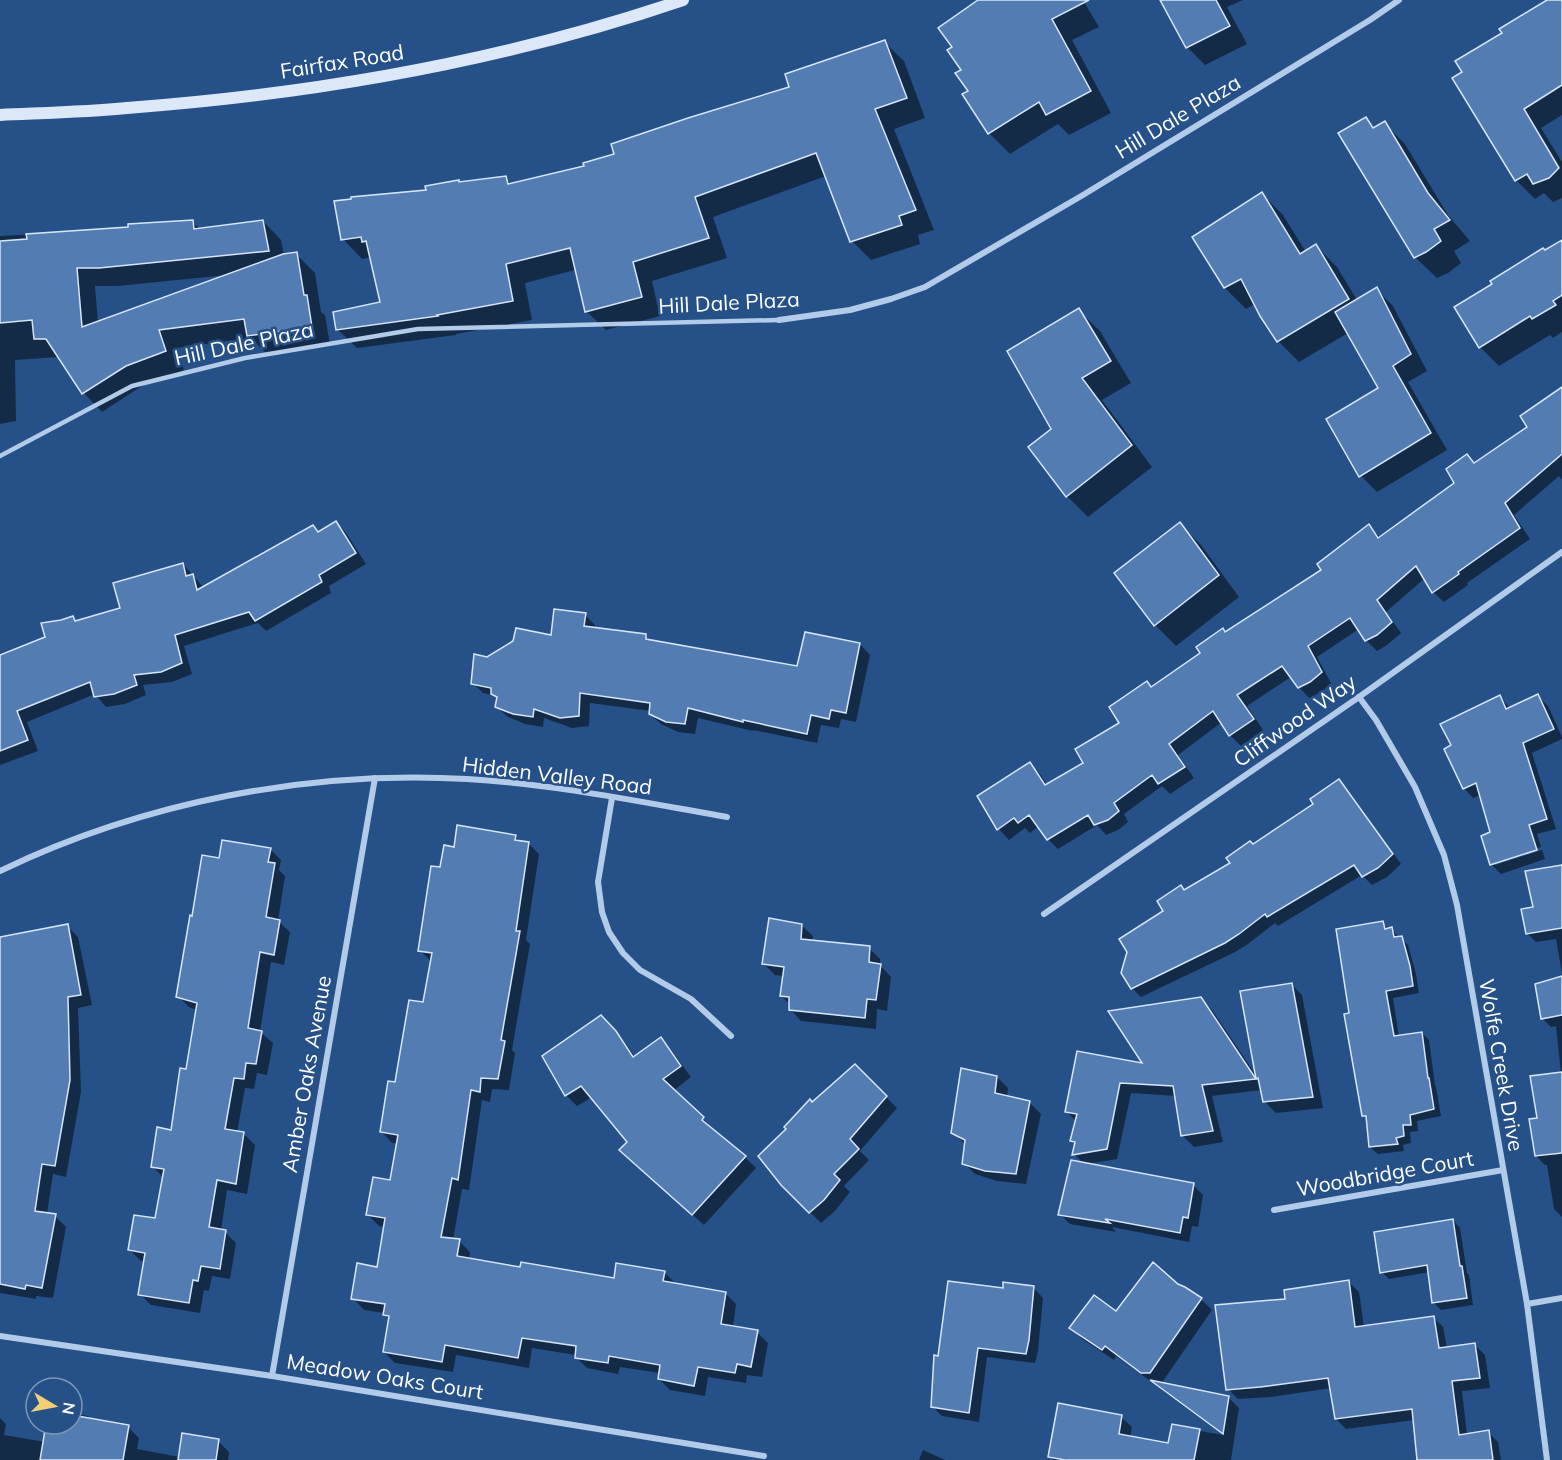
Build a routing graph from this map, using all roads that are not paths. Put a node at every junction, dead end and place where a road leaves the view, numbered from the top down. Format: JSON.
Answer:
{"nodes":[{"id":1,"x":683,"y":0,"type":"edge"},
{"id":2,"x":1399,"y":0,"type":"edge"},
{"id":3,"x":0,"y":115,"type":"edge"},
{"id":4,"x":779,"y":320,"type":"joint"},
{"id":5,"x":0,"y":456,"type":"edge"},
{"id":6,"x":1562,"y":552,"type":"edge"},
{"id":7,"x":1359,"y":697,"type":"junction"},
{"id":8,"x":375,"y":778,"type":"junction"},
{"id":9,"x":612,"y":798,"type":"junction"},
{"id":10,"x":727,"y":817,"type":"dead end"},
{"id":11,"x":0,"y":871,"type":"edge"},
{"id":12,"x":1044,"y":914,"type":"dead end"},
{"id":13,"x":730,"y":1036,"type":"dead end"},
{"id":14,"x":1503,"y":1170,"type":"junction"},
{"id":15,"x":1274,"y":1210,"type":"dead end"},
{"id":16,"x":1562,"y":1298,"type":"edge"},
{"id":17,"x":1527,"y":1304,"type":"junction"},
{"id":18,"x":0,"y":1335,"type":"edge"},
{"id":19,"x":272,"y":1376,"type":"junction"},
{"id":20,"x":764,"y":1456,"type":"dead end"},
{"id":21,"x":1547,"y":1460,"type":"edge"}],
"edges":[{"from":1,"to":3,"type":"main road","name":"Fairfax Road"},
{"from":2,"to":4,"type":"street","name":"Hill Dale Plaza"},
{"from":4,"to":5,"type":"lane","name":"Hill Dale Plaza"},
{"from":6,"to":7,"type":"street","name":"Cliffwood Way"},
{"from":7,"to":12,"type":"street","name":"Cliffwood Way"},
{"from":7,"to":14,"type":"street","name":"Wolfe Creek Drive"},
{"from":8,"to":9,"type":"street","name":"Hidden Valley Road"},
{"from":8,"to":11,"type":"street","name":"Hidden Valley Road"},
{"from":8,"to":19,"type":"street","name":"Amber Oaks Avenue"},
{"from":9,"to":10,"type":"street","name":"Hidden Valley Road"},
{"from":9,"to":13,"type":"street"},
{"from":14,"to":15,"type":"street","name":"Woodbridge Court"},
{"from":14,"to":17,"type":"street","name":"Wolfe Creek Drive"},
{"from":16,"to":17,"type":"street"},
{"from":17,"to":21,"type":"street","name":"Wolfe Creek Drive"},
{"from":18,"to":19,"type":"street","name":"Meadow Oaks Court"},
{"from":19,"to":20,"type":"street","name":"Meadow Oaks Court"}]}
